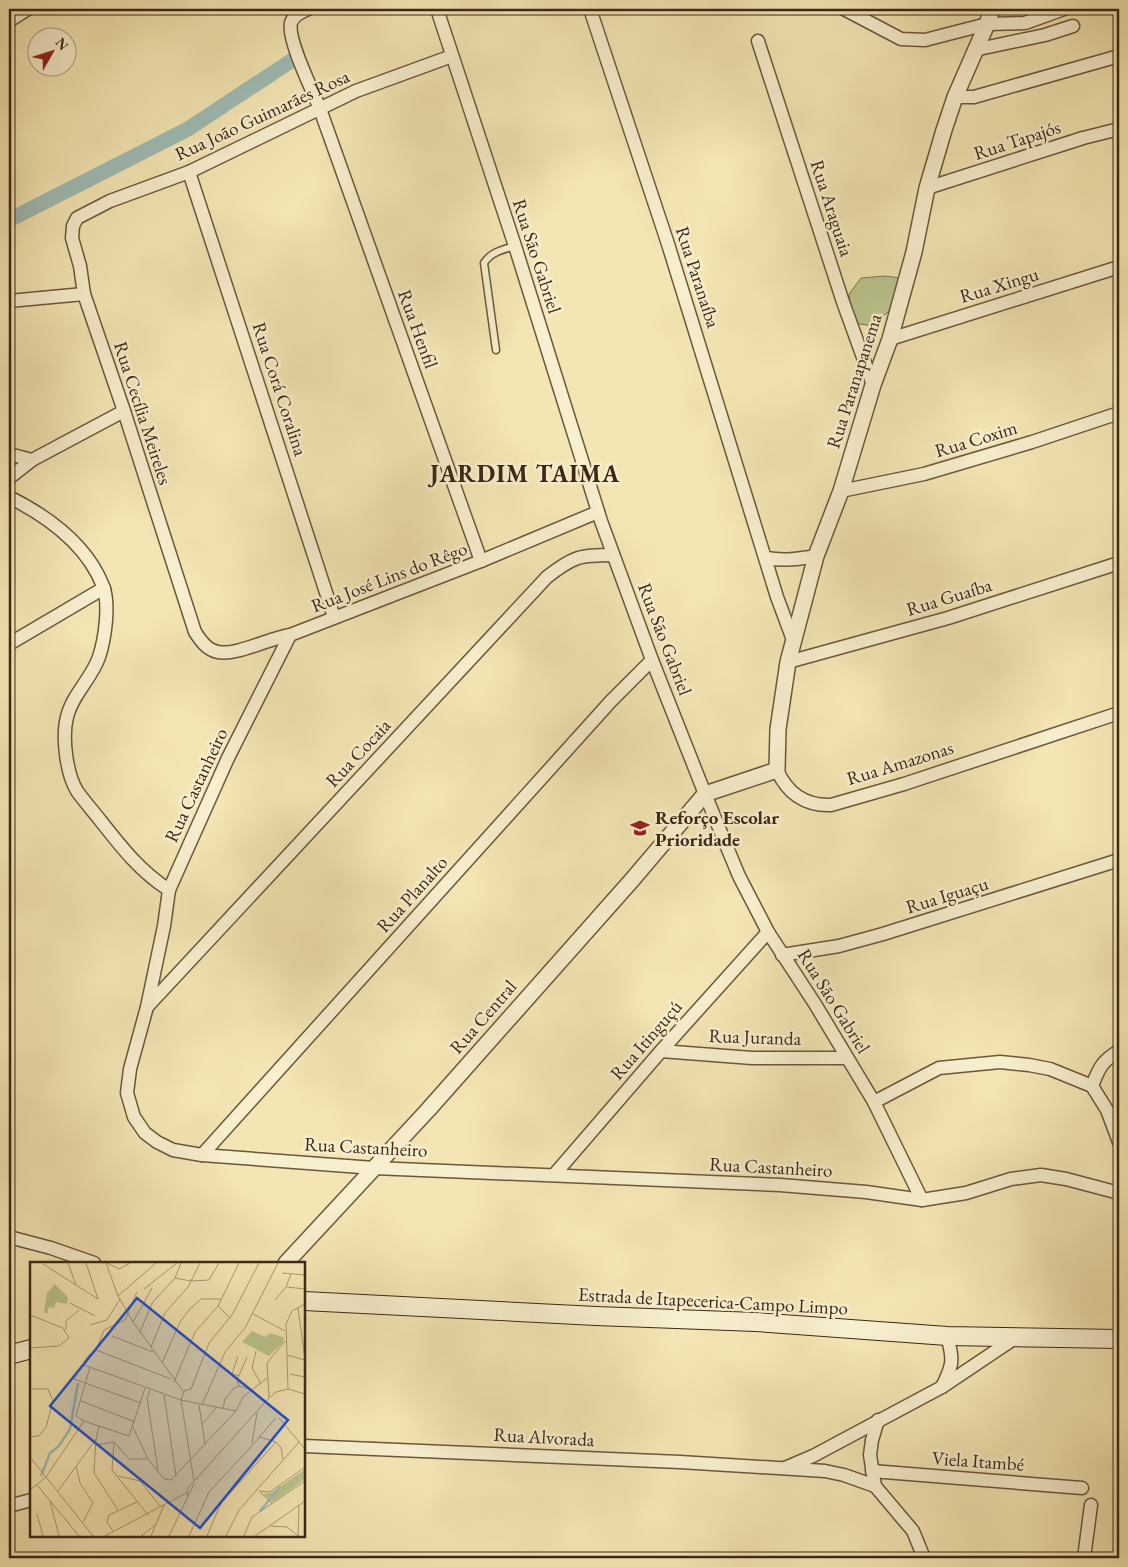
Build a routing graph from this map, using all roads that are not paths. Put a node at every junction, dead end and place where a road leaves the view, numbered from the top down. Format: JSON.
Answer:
{"nodes":[{"id":1,"x":28,"y":9,"type":"edge"},
{"id":2,"x":308,"y":9,"type":"edge"},
{"id":3,"x":436,"y":9,"type":"edge"},
{"id":4,"x":590,"y":9,"type":"edge"},
{"id":5,"x":844,"y":9,"type":"edge"},
{"id":6,"x":992,"y":9,"type":"edge"},
{"id":7,"x":1064,"y":9,"type":"edge"},
{"id":8,"x":9,"y":20,"type":"edge"},
{"id":9,"x":987,"y":24,"type":"junction"},
{"id":10,"x":1073,"y":26,"type":"dead end"},
{"id":11,"x":758,"y":41,"type":"dead end"},
{"id":12,"x":974,"y":50,"type":"junction"},
{"id":13,"x":452,"y":56,"type":"junction"},
{"id":14,"x":1119,"y":56,"type":"edge"},
{"id":15,"x":955,"y":97,"type":"junction"},
{"id":16,"x":320,"y":109,"type":"junction"},
{"id":17,"x":1119,"y":129,"type":"edge"},
{"id":18,"x":189,"y":172,"type":"junction"},
{"id":19,"x":927,"y":188,"type":"junction"},
{"id":20,"x":90,"y":211,"type":"joint"},
{"id":21,"x":515,"y":246,"type":"junction"},
{"id":22,"x":1119,"y":267,"type":"edge"},
{"id":23,"x":84,"y":294,"type":"junction"},
{"id":24,"x":9,"y":301,"type":"edge"},
{"id":25,"x":890,"y":339,"type":"junction"},
{"id":26,"x":496,"y":350,"type":"dead end"},
{"id":27,"x":873,"y":386,"type":"junction"},
{"id":28,"x":124,"y":411,"type":"junction"},
{"id":29,"x":1119,"y":413,"type":"edge"},
{"id":30,"x":9,"y":454,"type":"edge"},
{"id":31,"x":32,"y":460,"type":"junction"},
{"id":32,"x":9,"y":478,"type":"edge"},
{"id":33,"x":841,"y":491,"type":"junction"},
{"id":34,"x":9,"y":498,"type":"edge"},
{"id":35,"x":598,"y":512,"type":"junction"},
{"id":36,"x":613,"y":555,"type":"junction"},
{"id":37,"x":816,"y":556,"type":"junction"},
{"id":38,"x":766,"y":558,"type":"junction"},
{"id":39,"x":481,"y":561,"type":"junction"},
{"id":40,"x":1119,"y":563,"type":"edge"},
{"id":41,"x":104,"y":588,"type":"junction"},
{"id":42,"x":334,"y":617,"type":"junction"},
{"id":43,"x":195,"y":632,"type":"joint"},
{"id":44,"x":290,"y":634,"type":"junction"},
{"id":45,"x":793,"y":640,"type":"junction"},
{"id":46,"x":9,"y":644,"type":"edge"},
{"id":47,"x":652,"y":660,"type":"junction"},
{"id":48,"x":788,"y":662,"type":"junction"},
{"id":49,"x":1119,"y":713,"type":"edge"},
{"id":50,"x":777,"y":770,"type":"junction"},
{"id":51,"x":705,"y":794,"type":"junction"},
{"id":52,"x":1119,"y":860,"type":"edge"},
{"id":53,"x":169,"y":890,"type":"junction"},
{"id":54,"x":768,"y":932,"type":"junction"},
{"id":55,"x":782,"y":955,"type":"junction"},
{"id":56,"x":147,"y":1007,"type":"junction"},
{"id":57,"x":661,"y":1051,"type":"junction"},
{"id":58,"x":1119,"y":1051,"type":"edge"},
{"id":59,"x":848,"y":1058,"type":"junction"},
{"id":60,"x":1092,"y":1086,"type":"junction"},
{"id":61,"x":874,"y":1102,"type":"junction"},
{"id":62,"x":1119,"y":1142,"type":"edge"},
{"id":63,"x":202,"y":1155,"type":"junction"},
{"id":64,"x":374,"y":1168,"type":"junction"},
{"id":65,"x":554,"y":1175,"type":"junction"},
{"id":66,"x":1119,"y":1193,"type":"edge"},
{"id":67,"x":922,"y":1200,"type":"junction"},
{"id":68,"x":9,"y":1237,"type":"edge"},
{"id":69,"x":91,"y":1262,"type":"edge"},
{"id":70,"x":287,"y":1262,"type":"edge"},
{"id":71,"x":305,"y":1301,"type":"edge"},
{"id":72,"x":947,"y":1336,"type":"junction"},
{"id":73,"x":1015,"y":1338,"type":"junction"},
{"id":74,"x":1119,"y":1338,"type":"edge"},
{"id":75,"x":30,"y":1349,"type":"edge"},
{"id":76,"x":9,"y":1355,"type":"edge"},
{"id":77,"x":942,"y":1387,"type":"junction"},
{"id":78,"x":878,"y":1420,"type":"junction"},
{"id":79,"x":305,"y":1446,"type":"edge"},
{"id":80,"x":783,"y":1469,"type":"junction"},
{"id":81,"x":872,"y":1471,"type":"junction"},
{"id":82,"x":875,"y":1486,"type":"junction"},
{"id":83,"x":1082,"y":1488,"type":"dead end"},
{"id":84,"x":30,"y":1500,"type":"edge"},
{"id":85,"x":1091,"y":1505,"type":"dead end"},
{"id":86,"x":9,"y":1506,"type":"edge"},
{"id":87,"x":924,"y":1558,"type":"edge"},
{"id":88,"x":1084,"y":1558,"type":"edge"}],
"edges":[{"from":1,"to":8,"type":"street"},
{"from":2,"to":16,"type":"street","name":"Rua Henfil"},
{"from":3,"to":13,"type":"street","name":"Rua São Gabriel"},
{"from":4,"to":38,"type":"street","name":"Rua Paranaíba"},
{"from":5,"to":9,"type":"street"},
{"from":6,"to":9,"type":"street","name":"Rua Paranapanema"},
{"from":7,"to":9,"type":"street"},
{"from":9,"to":12,"type":"street","name":"Rua Paranapanema"},
{"from":10,"to":12,"type":"street"},
{"from":11,"to":27,"type":"street","name":"Rua Araguaia"},
{"from":12,"to":15,"type":"street","name":"Rua Paranapanema"},
{"from":13,"to":16,"type":"street","name":"Rua João Guimarães Rosa"},
{"from":13,"to":21,"type":"street","name":"Rua São Gabriel"},
{"from":14,"to":15,"type":"street"},
{"from":15,"to":19,"type":"street","name":"Rua Paranapanema"},
{"from":16,"to":18,"type":"street","name":"Rua João Guimarães Rosa"},
{"from":16,"to":39,"type":"street","name":"Rua Henfil"},
{"from":17,"to":19,"type":"street","name":"Rua Tapajós"},
{"from":18,"to":20,"type":"street","name":"Rua João Guimarães Rosa"},
{"from":18,"to":42,"type":"street","name":"Rua Corá Coralina"},
{"from":19,"to":25,"type":"street","name":"Rua Paranapanema"},
{"from":20,"to":23,"type":"street","name":"Rua Cecília Meireles"},
{"from":21,"to":26,"type":"lane"},
{"from":21,"to":35,"type":"street","name":"Rua São Gabriel"},
{"from":22,"to":25,"type":"street","name":"Rua Xingu"},
{"from":23,"to":24,"type":"street"},
{"from":23,"to":28,"type":"street","name":"Rua Cecília Meireles"},
{"from":25,"to":27,"type":"street","name":"Rua Paranapanema"},
{"from":27,"to":33,"type":"street","name":"Rua Paranapanema"},
{"from":28,"to":31,"type":"street"},
{"from":28,"to":43,"type":"street","name":"Rua Cecília Meireles"},
{"from":29,"to":33,"type":"street","name":"Rua Coxim"},
{"from":30,"to":31,"type":"street"},
{"from":31,"to":32,"type":"street"},
{"from":33,"to":37,"type":"street","name":"Rua Paranapanema"},
{"from":34,"to":41,"type":"street"},
{"from":35,"to":36,"type":"street","name":"Rua São Gabriel"},
{"from":35,"to":39,"type":"street","name":"Rua José Lins do Rêgo"},
{"from":36,"to":47,"type":"street","name":"Rua São Gabriel"},
{"from":36,"to":56,"type":"street","name":"Rua Cocaia"},
{"from":37,"to":38,"type":"street"},
{"from":37,"to":45,"type":"street","name":"Rua Paranapanema"},
{"from":38,"to":45,"type":"street","name":"Rua Paranaíba"},
{"from":39,"to":42,"type":"street","name":"Rua José Lins do Rêgo"},
{"from":40,"to":48,"type":"street","name":"Rua Guaíba"},
{"from":41,"to":46,"type":"street"},
{"from":41,"to":53,"type":"street"},
{"from":42,"to":44,"type":"street","name":"Rua José Lins do Rêgo"},
{"from":43,"to":44,"type":"street","name":"Rua José Lins do Rêgo"},
{"from":44,"to":53,"type":"street","name":"Rua Castanheiro"},
{"from":45,"to":48,"type":"street","name":"Rua Paranapanema"},
{"from":47,"to":51,"type":"street","name":"Rua São Gabriel"},
{"from":47,"to":63,"type":"street","name":"Rua Planalto"},
{"from":48,"to":50,"type":"street","name":"Rua Paranapanema"},
{"from":49,"to":50,"type":"street","name":"Rua Amazonas"},
{"from":50,"to":51,"type":"street"},
{"from":51,"to":54,"type":"street","name":"Rua São Gabriel"},
{"from":51,"to":64,"type":"street","name":"Rua Central"},
{"from":52,"to":55,"type":"street","name":"Rua Iguaçu"},
{"from":53,"to":56,"type":"street","name":"Rua Castanheiro"},
{"from":54,"to":55,"type":"street","name":"Rua São Gabriel"},
{"from":54,"to":57,"type":"street","name":"Rua Itinguçú"},
{"from":55,"to":59,"type":"street","name":"Rua São Gabriel"},
{"from":56,"to":63,"type":"street","name":"Rua Castanheiro"},
{"from":57,"to":59,"type":"street","name":"Rua Juranda"},
{"from":57,"to":65,"type":"street","name":"Rua Itinguçú"},
{"from":58,"to":60,"type":"street"},
{"from":59,"to":61,"type":"street","name":"Rua São Gabriel"},
{"from":60,"to":61,"type":"street"},
{"from":60,"to":62,"type":"street"},
{"from":61,"to":67,"type":"street","name":"Rua São Gabriel"},
{"from":63,"to":64,"type":"street","name":"Rua Castanheiro"},
{"from":64,"to":65,"type":"street","name":"Rua Castanheiro"},
{"from":64,"to":70,"type":"street","name":"Rua Central"},
{"from":65,"to":67,"type":"street","name":"Rua Castanheiro"},
{"from":66,"to":67,"type":"street","name":"Rua Castanheiro"},
{"from":68,"to":69,"type":"street"},
{"from":71,"to":72,"type":"main road","name":"Estrada de Itapecerica-Campo Limpo"},
{"from":72,"to":73,"type":"main road","name":"Estrada de Itapecerica-Campo Limpo"},
{"from":72,"to":77,"type":"street"},
{"from":73,"to":74,"type":"main road","name":"Estrada de Itapecerica-Campo Limpo"},
{"from":73,"to":77,"type":"street","name":"Rua Alvorada"},
{"from":75,"to":76,"type":"main road"},
{"from":77,"to":78,"type":"street","name":"Rua Alvorada"},
{"from":78,"to":80,"type":"street","name":"Rua Alvorada"},
{"from":78,"to":81,"type":"street"},
{"from":79,"to":80,"type":"street","name":"Rua Alvorada"},
{"from":80,"to":82,"type":"street","name":"Rua Alvorada"},
{"from":81,"to":82,"type":"street"},
{"from":81,"to":83,"type":"street","name":"Viela Itambé"},
{"from":82,"to":87,"type":"street"},
{"from":84,"to":86,"type":"street"},
{"from":85,"to":88,"type":"street"}]}
